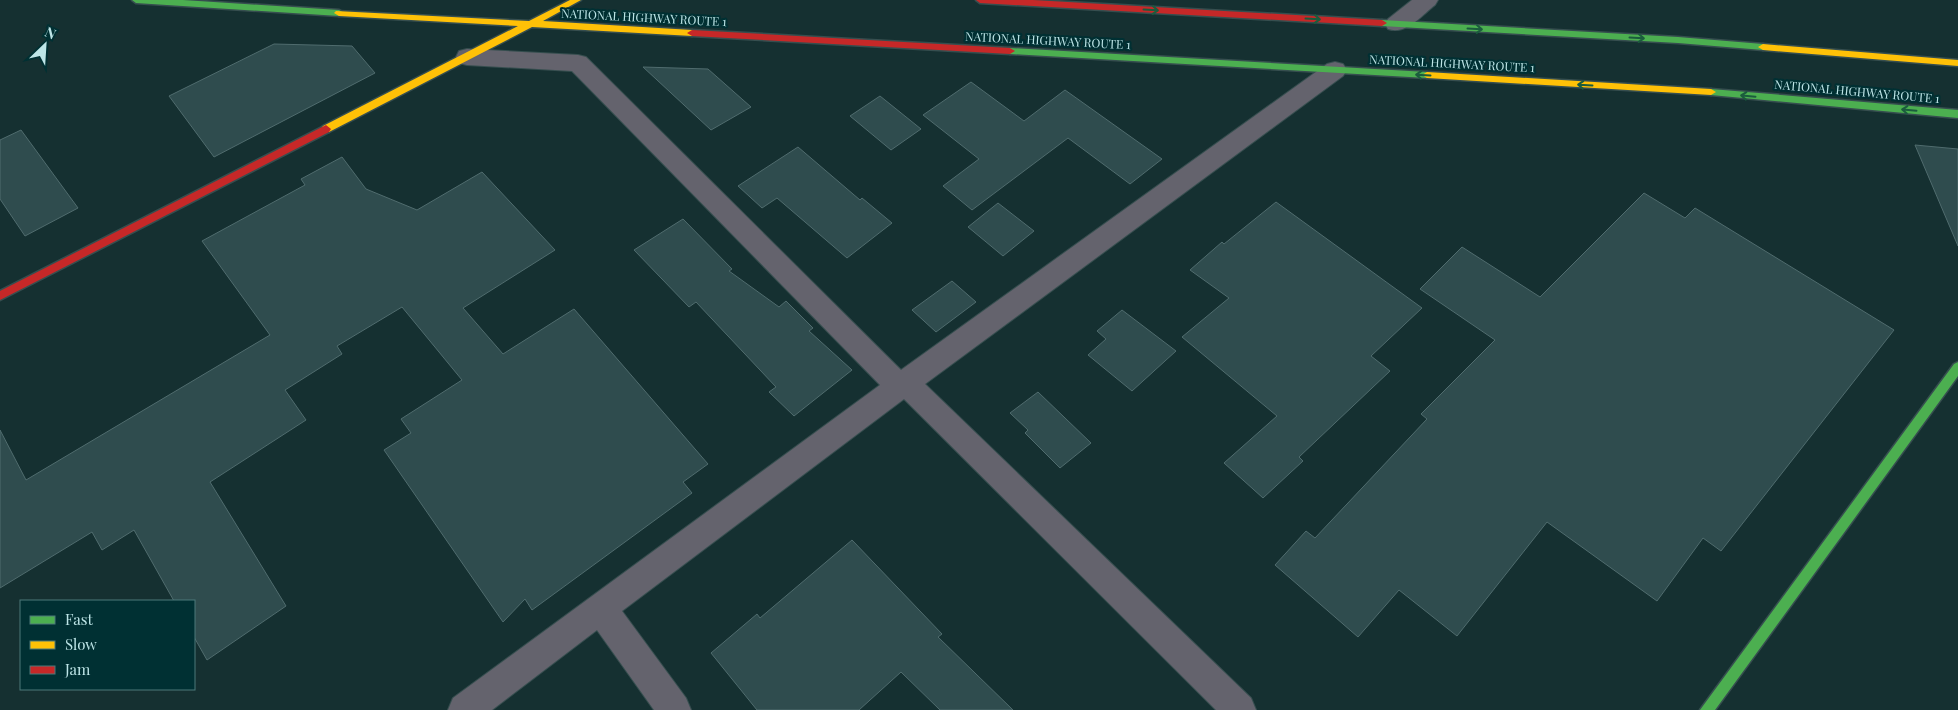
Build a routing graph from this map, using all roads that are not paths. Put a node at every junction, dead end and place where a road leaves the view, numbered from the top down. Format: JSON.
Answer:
{"nodes":[{"id":1,"x":136,"y":0,"type":"edge"},
{"id":2,"x":577,"y":0,"type":"edge"},
{"id":3,"x":980,"y":0,"type":"edge"},
{"id":4,"x":1427,"y":0,"type":"edge"},
{"id":5,"x":1396,"y":24,"type":"junction"},
{"id":6,"x":529,"y":25,"type":"junction"},
{"id":7,"x":467,"y":57,"type":"junction"},
{"id":8,"x":1958,"y":63,"type":"edge"},
{"id":9,"x":1335,"y":70,"type":"junction"},
{"id":10,"x":1958,"y":114,"type":"edge"},
{"id":11,"x":0,"y":296,"type":"edge"},
{"id":12,"x":1958,"y":367,"type":"edge"},
{"id":13,"x":903,"y":385,"type":"junction"},
{"id":14,"x":600,"y":608,"type":"junction"},
{"id":15,"x":465,"y":710,"type":"edge"},
{"id":16,"x":674,"y":710,"type":"edge"},
{"id":17,"x":1239,"y":710,"type":"edge"},
{"id":18,"x":1707,"y":710,"type":"edge"}],
"edges":[{"from":1,"to":6,"type":"main road","name":"NATIONAL HIGHWAY ROUTE 1"},
{"from":2,"to":6,"type":"main road"},
{"from":3,"to":5,"type":"main road","one_way":true},
{"from":4,"to":5,"type":"street"},
{"from":5,"to":8,"type":"main road","one_way":true},
{"from":6,"to":7,"type":"main road"},
{"from":6,"to":9,"type":"main road","name":"NATIONAL HIGHWAY ROUTE 1"},
{"from":7,"to":11,"type":"main road"},
{"from":7,"to":13,"type":"street"},
{"from":10,"to":9,"type":"main road","name":"NATIONAL HIGHWAY ROUTE 1","one_way":true},
{"from":9,"to":13,"type":"street"},
{"from":12,"to":18,"type":"main road"},
{"from":13,"to":14,"type":"street"},
{"from":13,"to":17,"type":"street"},
{"from":14,"to":15,"type":"street"},
{"from":14,"to":16,"type":"street"}]}
